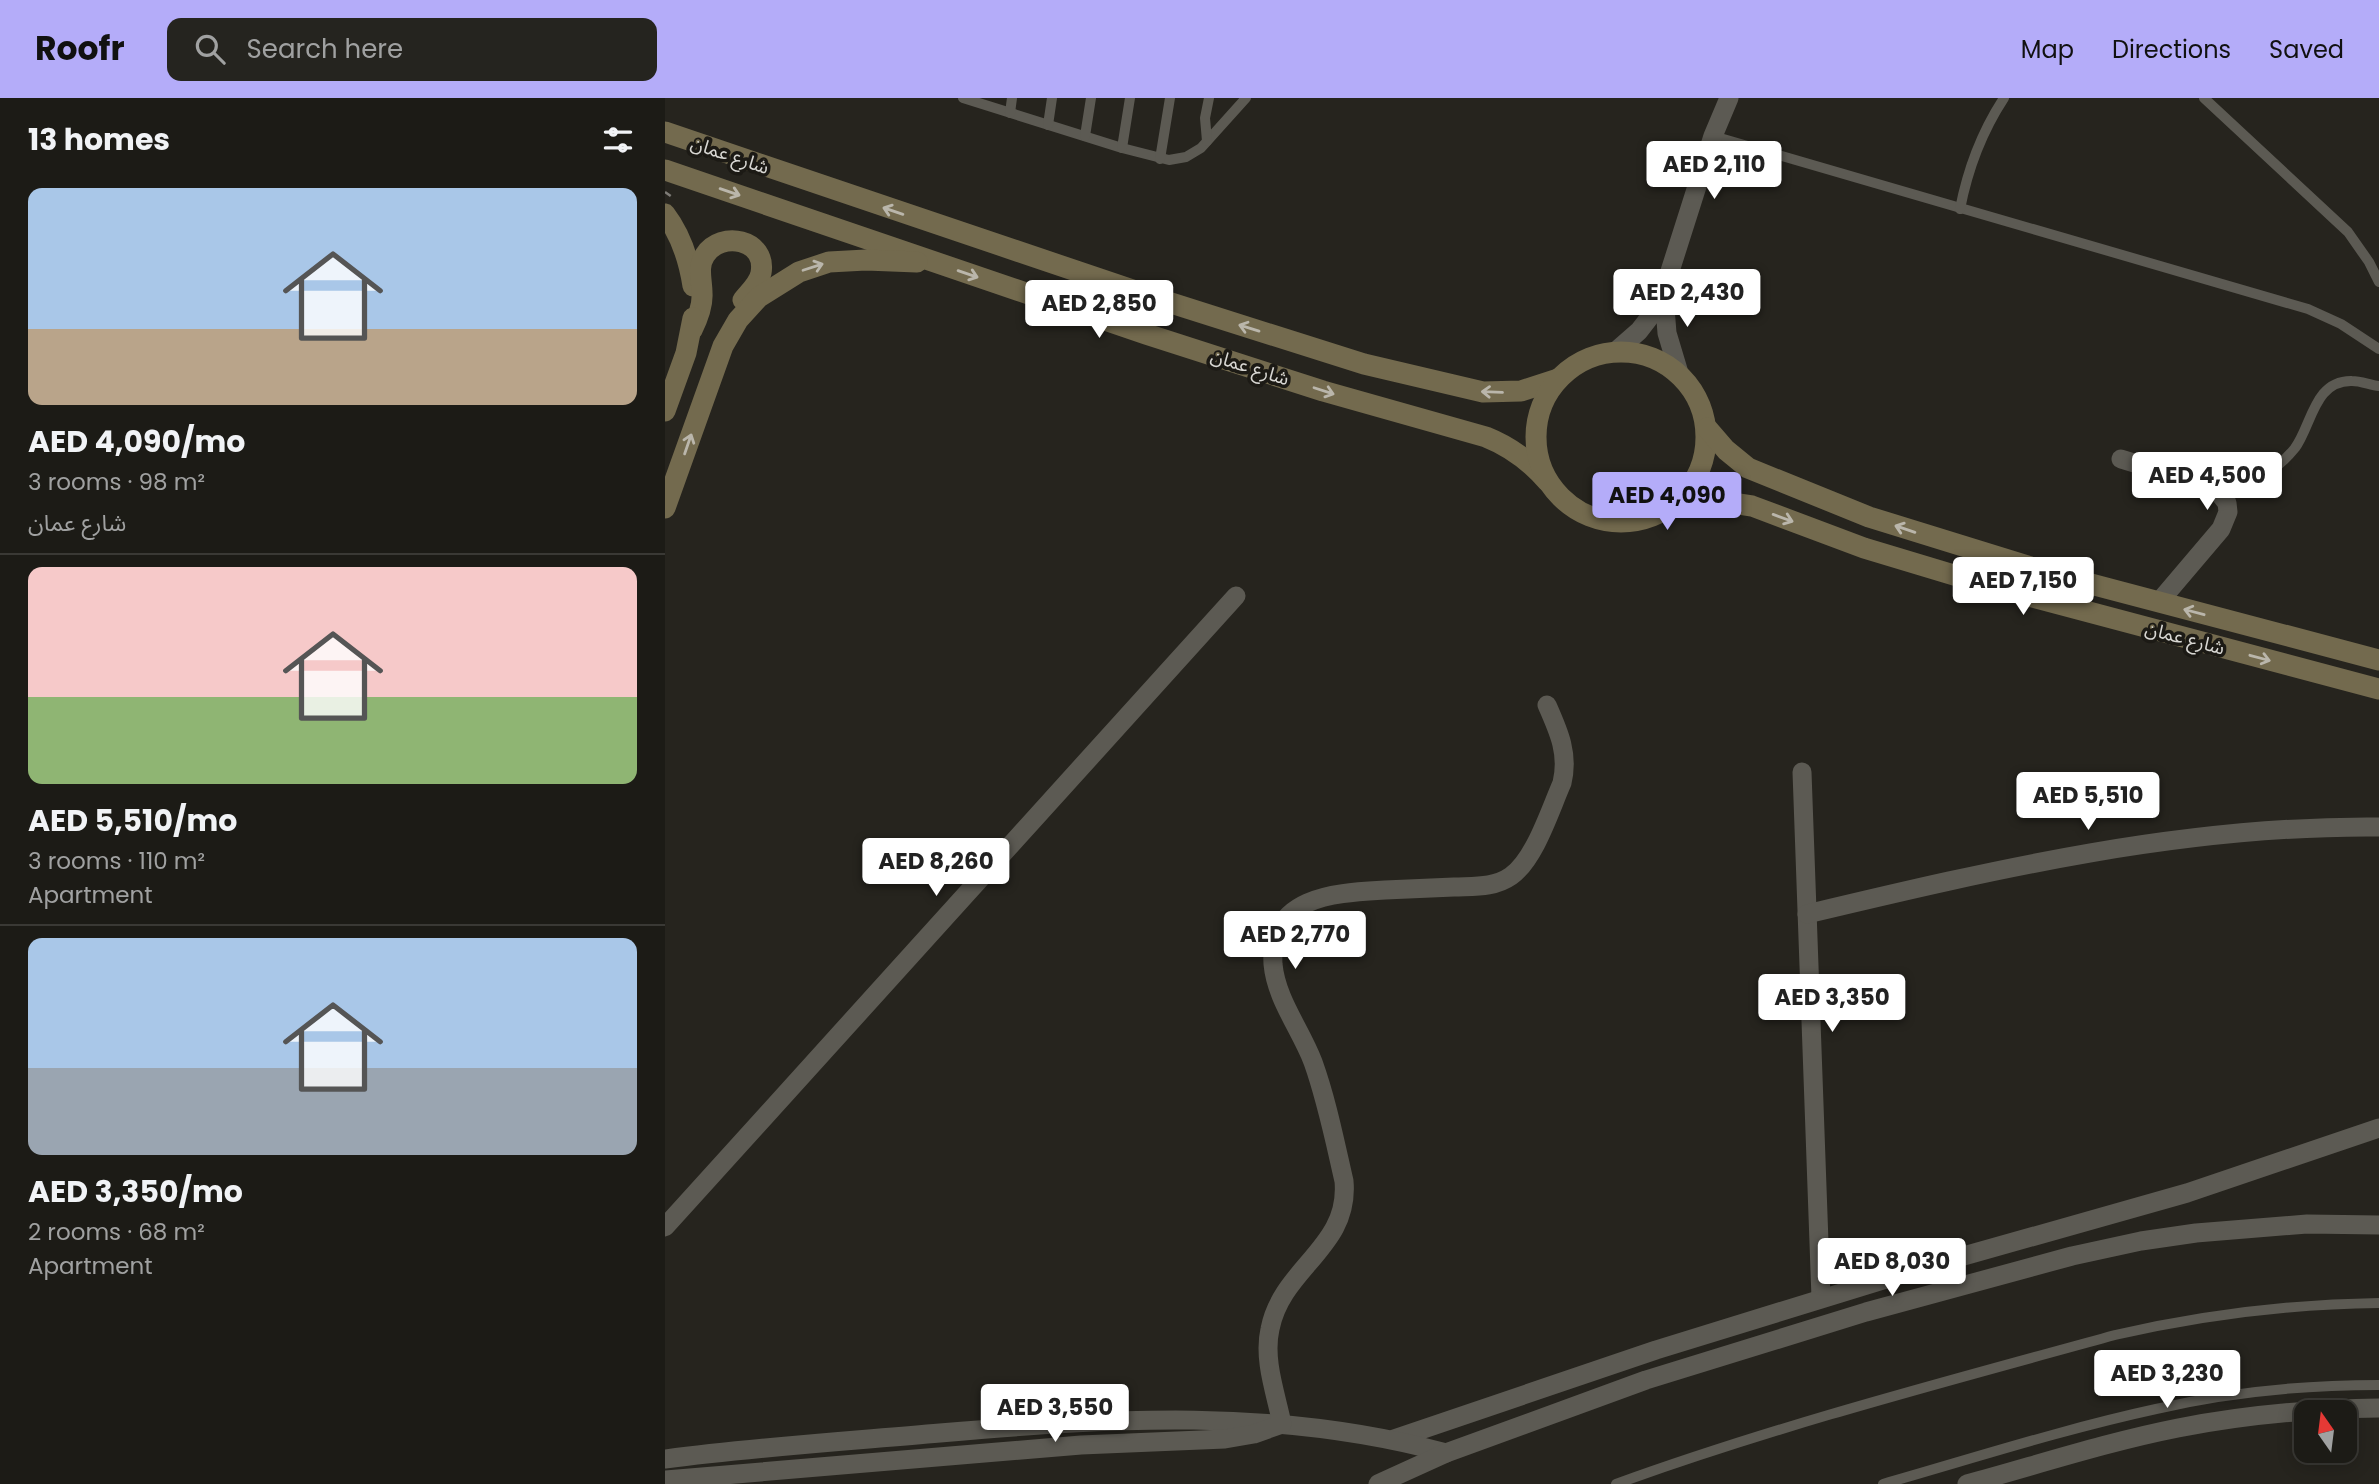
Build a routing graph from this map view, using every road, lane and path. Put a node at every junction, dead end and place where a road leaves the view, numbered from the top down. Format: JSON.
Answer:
{"nodes":[{"id":1,"x":1012,"y":98,"type":"edge"},
{"id":2,"x":1052,"y":98,"type":"edge"},
{"id":3,"x":1091,"y":98,"type":"edge"},
{"id":4,"x":1130,"y":98,"type":"edge"},
{"id":5,"x":1170,"y":98,"type":"edge"},
{"id":6,"x":1209,"y":98,"type":"edge"},
{"id":7,"x":1246,"y":98,"type":"edge"},
{"id":8,"x":1729,"y":98,"type":"edge"},
{"id":9,"x":2004,"y":98,"type":"edge"},
{"id":10,"x":2204,"y":98,"type":"edge"},
{"id":11,"x":969,"y":99,"type":"edge"},
{"id":12,"x":1010,"y":113,"type":"junction"},
{"id":13,"x":1048,"y":125,"type":"junction"},
{"id":14,"x":665,"y":132,"type":"edge"},
{"id":15,"x":1085,"y":136,"type":"junction"},
{"id":16,"x":1713,"y":136,"type":"junction"},
{"id":17,"x":1207,"y":141,"type":"junction"},
{"id":18,"x":1122,"y":148,"type":"junction"},
{"id":19,"x":1160,"y":159,"type":"junction"},
{"id":20,"x":665,"y":170,"type":"edge"},
{"id":21,"x":1960,"y":209,"type":"junction"},
{"id":22,"x":665,"y":214,"type":"edge"},
{"id":23,"x":933,"y":261,"type":"junction"},
{"id":24,"x":2379,"y":282,"type":"edge"},
{"id":25,"x":1664,"y":290,"type":"junction"},
{"id":26,"x":692,"y":330,"type":"junction"},
{"id":27,"x":729,"y":333,"type":"junction"},
{"id":28,"x":2379,"y":349,"type":"edge"},
{"id":29,"x":1615,"y":352,"type":"junction"},
{"id":30,"x":1679,"y":373,"type":"junction"},
{"id":31,"x":1558,"y":379,"type":"junction"},
{"id":32,"x":2379,"y":387,"type":"edge"},
{"id":33,"x":665,"y":411,"type":"edge"},
{"id":34,"x":1707,"y":428,"type":"junction"},
{"id":35,"x":2121,"y":459,"type":"dead end"},
{"id":36,"x":1548,"y":482,"type":"junction"},
{"id":37,"x":2222,"y":494,"type":"junction"},
{"id":38,"x":665,"y":508,"type":"edge"},
{"id":39,"x":1669,"y":508,"type":"junction"},
{"id":40,"x":1236,"y":596,"type":"dead end"},
{"id":41,"x":2159,"y":602,"type":"junction"},
{"id":42,"x":2379,"y":660,"type":"edge"},
{"id":43,"x":2379,"y":689,"type":"edge"},
{"id":44,"x":1547,"y":705,"type":"dead end"},
{"id":45,"x":1802,"y":772,"type":"dead end"},
{"id":46,"x":2379,"y":827,"type":"edge"},
{"id":47,"x":1807,"y":914,"type":"junction"},
{"id":48,"x":2379,"y":1128,"type":"edge"},
{"id":49,"x":2379,"y":1225,"type":"edge"},
{"id":50,"x":665,"y":1227,"type":"edge"},
{"id":51,"x":1821,"y":1298,"type":"junction"},
{"id":52,"x":2379,"y":1303,"type":"edge"},
{"id":53,"x":2379,"y":1385,"type":"edge"},
{"id":54,"x":2379,"y":1408,"type":"edge"},
{"id":55,"x":1282,"y":1424,"type":"junction"},
{"id":56,"x":1394,"y":1439,"type":"junction"},
{"id":57,"x":1446,"y":1453,"type":"junction"},
{"id":58,"x":665,"y":1459,"type":"edge"},
{"id":59,"x":665,"y":1480,"type":"edge"},
{"id":60,"x":1378,"y":1484,"type":"edge"},
{"id":61,"x":1616,"y":1484,"type":"edge"},
{"id":62,"x":1883,"y":1484,"type":"edge"},
{"id":63,"x":1967,"y":1484,"type":"edge"}],
"edges":[{"from":1,"to":12,"type":"lane"},
{"from":2,"to":13,"type":"lane"},
{"from":3,"to":15,"type":"lane"},
{"from":4,"to":18,"type":"lane"},
{"from":5,"to":19,"type":"lane"},
{"from":6,"to":17,"type":"lane"},
{"from":7,"to":17,"type":"lane"},
{"from":8,"to":16,"type":"street"},
{"from":9,"to":21,"type":"lane"},
{"from":10,"to":24,"type":"lane"},
{"from":11,"to":12,"type":"lane"},
{"from":12,"to":13,"type":"lane"},
{"from":13,"to":15,"type":"lane"},
{"from":31,"to":14,"type":"main road","name":"شارع عمان","one_way":true},
{"from":15,"to":18,"type":"lane"},
{"from":16,"to":21,"type":"lane"},
{"from":16,"to":25,"type":"street"},
{"from":17,"to":19,"type":"lane"},
{"from":18,"to":19,"type":"lane"},
{"from":20,"to":23,"type":"main road","name":"شارع عمان","one_way":true},
{"from":21,"to":28,"type":"lane"},
{"from":22,"to":26,"type":"main road"},
{"from":27,"to":23,"type":"main road","one_way":true},
{"from":23,"to":36,"type":"main road","name":"شارع عمان","one_way":true},
{"from":25,"to":29,"type":"street"},
{"from":25,"to":30,"type":"street"},
{"from":26,"to":27,"type":"main road"},
{"from":26,"to":33,"type":"main road"},
{"from":38,"to":27,"type":"main road","one_way":true},
{"from":29,"to":30,"type":"main road"},
{"from":29,"to":31,"type":"main road"},
{"from":30,"to":34,"type":"main road"},
{"from":31,"to":36,"type":"main road"},
{"from":32,"to":37,"type":"lane"},
{"from":34,"to":39,"type":"main road"},
{"from":41,"to":34,"type":"main road","name":"شارع عمان","one_way":true},
{"from":35,"to":37,"type":"street"},
{"from":36,"to":39,"type":"main road"},
{"from":37,"to":41,"type":"street"},
{"from":39,"to":43,"type":"main road","name":"شارع عمان","one_way":true},
{"from":40,"to":50,"type":"street"},
{"from":42,"to":41,"type":"main road","name":"شارع عمان","one_way":true},
{"from":44,"to":55,"type":"street"},
{"from":45,"to":47,"type":"street"},
{"from":46,"to":47,"type":"street"},
{"from":47,"to":51,"type":"street"},
{"from":48,"to":51,"type":"street"},
{"from":49,"to":57,"type":"street"},
{"from":51,"to":56,"type":"street"},
{"from":52,"to":61,"type":"lane"},
{"from":53,"to":62,"type":"lane"},
{"from":54,"to":63,"type":"street"},
{"from":55,"to":56,"type":"street"},
{"from":55,"to":58,"type":"street"},
{"from":55,"to":59,"type":"street"},
{"from":56,"to":57,"type":"street"},
{"from":57,"to":60,"type":"street"}]}
